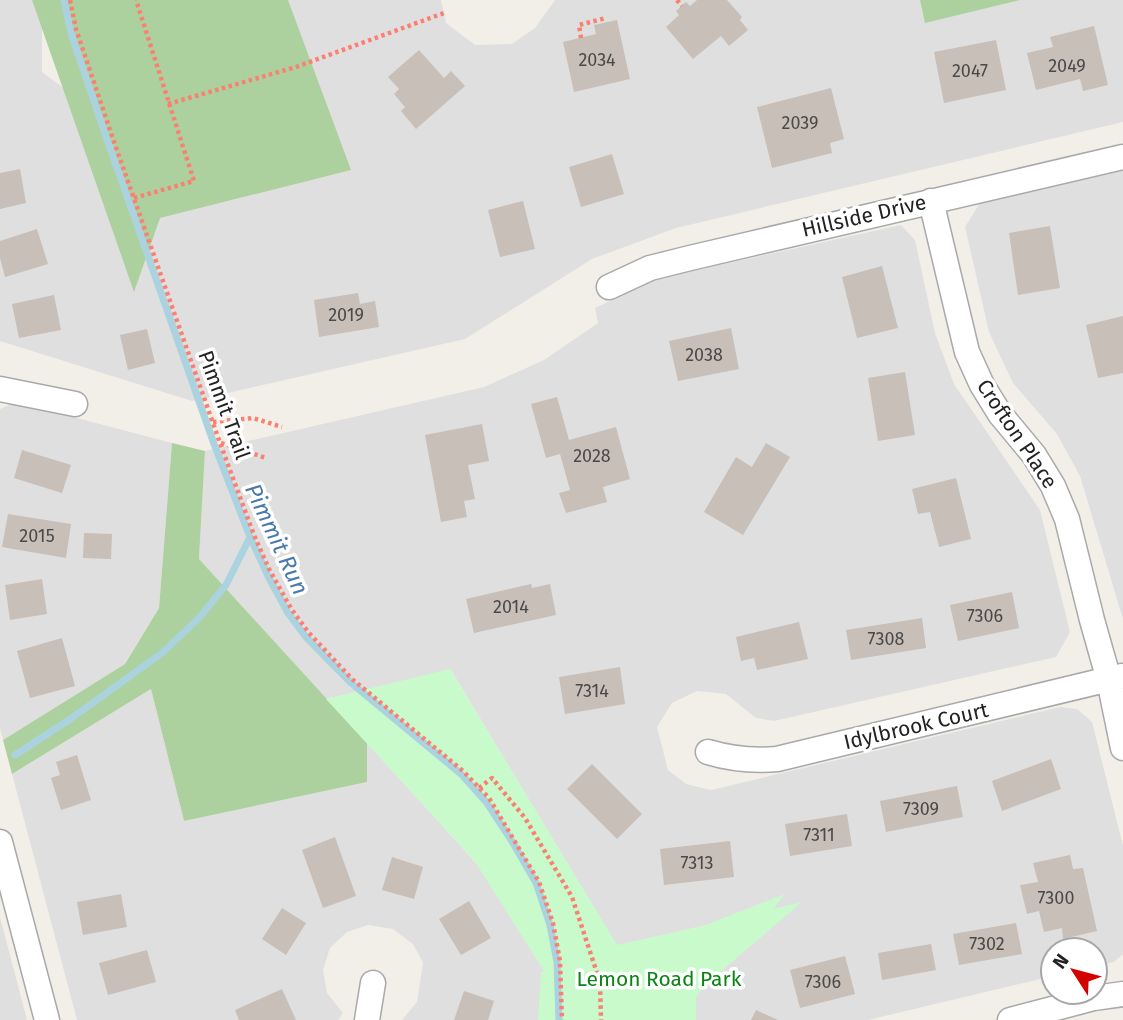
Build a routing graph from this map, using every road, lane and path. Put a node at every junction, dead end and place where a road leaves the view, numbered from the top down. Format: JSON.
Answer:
{"nodes":[{"id":1,"x":69,"y":0,"type":"edge"},
{"id":2,"x":136,"y":0,"type":"edge"},
{"id":3,"x":677,"y":0,"type":"edge"},
{"id":4,"x":682,"y":6,"type":"dead end"},
{"id":5,"x":444,"y":13,"type":"dead end"},
{"id":6,"x":606,"y":18,"type":"dead end"},
{"id":7,"x":581,"y":38,"type":"dead end"},
{"id":8,"x":168,"y":104,"type":"junction"},
{"id":9,"x":1123,"y":157,"type":"edge"},
{"id":10,"x":134,"y":198,"type":"junction"},
{"id":11,"x":931,"y":201,"type":"junction"},
{"id":12,"x":609,"y":287,"type":"dead end"},
{"id":13,"x":0,"y":389,"type":"edge"},
{"id":14,"x":75,"y":404,"type":"dead end"},
{"id":15,"x":213,"y":422,"type":"junction"},
{"id":16,"x":282,"y":427,"type":"dead end"},
{"id":17,"x":220,"y":443,"type":"junction"},
{"id":18,"x":266,"y":458,"type":"dead end"},
{"id":19,"x":1116,"y":678,"type":"edge"},
{"id":20,"x":1123,"y":748,"type":"edge"},
{"id":21,"x":708,"y":752,"type":"dead end"},
{"id":22,"x":479,"y":788,"type":"junction"},
{"id":23,"x":0,"y":842,"type":"edge"},
{"id":24,"x":373,"y":983,"type":"dead end"},
{"id":25,"x":1123,"y":995,"type":"edge"},
{"id":26,"x":47,"y":1020,"type":"edge"},
{"id":27,"x":367,"y":1020,"type":"edge"},
{"id":28,"x":562,"y":1020,"type":"edge"},
{"id":29,"x":601,"y":1020,"type":"edge"},
{"id":30,"x":1010,"y":1020,"type":"edge"}],
"edges":[{"from":1,"to":10,"type":"path","name":"Pimmit Trail"},
{"from":2,"to":8,"type":"path"},
{"from":3,"to":4,"type":"path"},
{"from":5,"to":8,"type":"path"},
{"from":6,"to":7,"type":"path"},
{"from":8,"to":10,"type":"path"},
{"from":9,"to":11,"type":"street","name":"Hillside Drive"},
{"from":10,"to":15,"type":"path","name":"Pimmit Trail"},
{"from":11,"to":12,"type":"street","name":"Hillside Drive"},
{"from":11,"to":19,"type":"street","name":"Crofton Place"},
{"from":13,"to":14,"type":"street"},
{"from":15,"to":16,"type":"path"},
{"from":15,"to":17,"type":"path","name":"Pimmit Trail"},
{"from":17,"to":18,"type":"path"},
{"from":17,"to":22,"type":"path","name":"Pimmit Trail"},
{"from":19,"to":20,"type":"street","name":"Crofton Place"},
{"from":19,"to":21,"type":"street","name":"Idylbrook Court"},
{"from":22,"to":28,"type":"path","name":"Pimmit Trail"},
{"from":22,"to":29,"type":"path"},
{"from":23,"to":26,"type":"street"},
{"from":24,"to":27,"type":"street"},
{"from":25,"to":30,"type":"street"}]}
